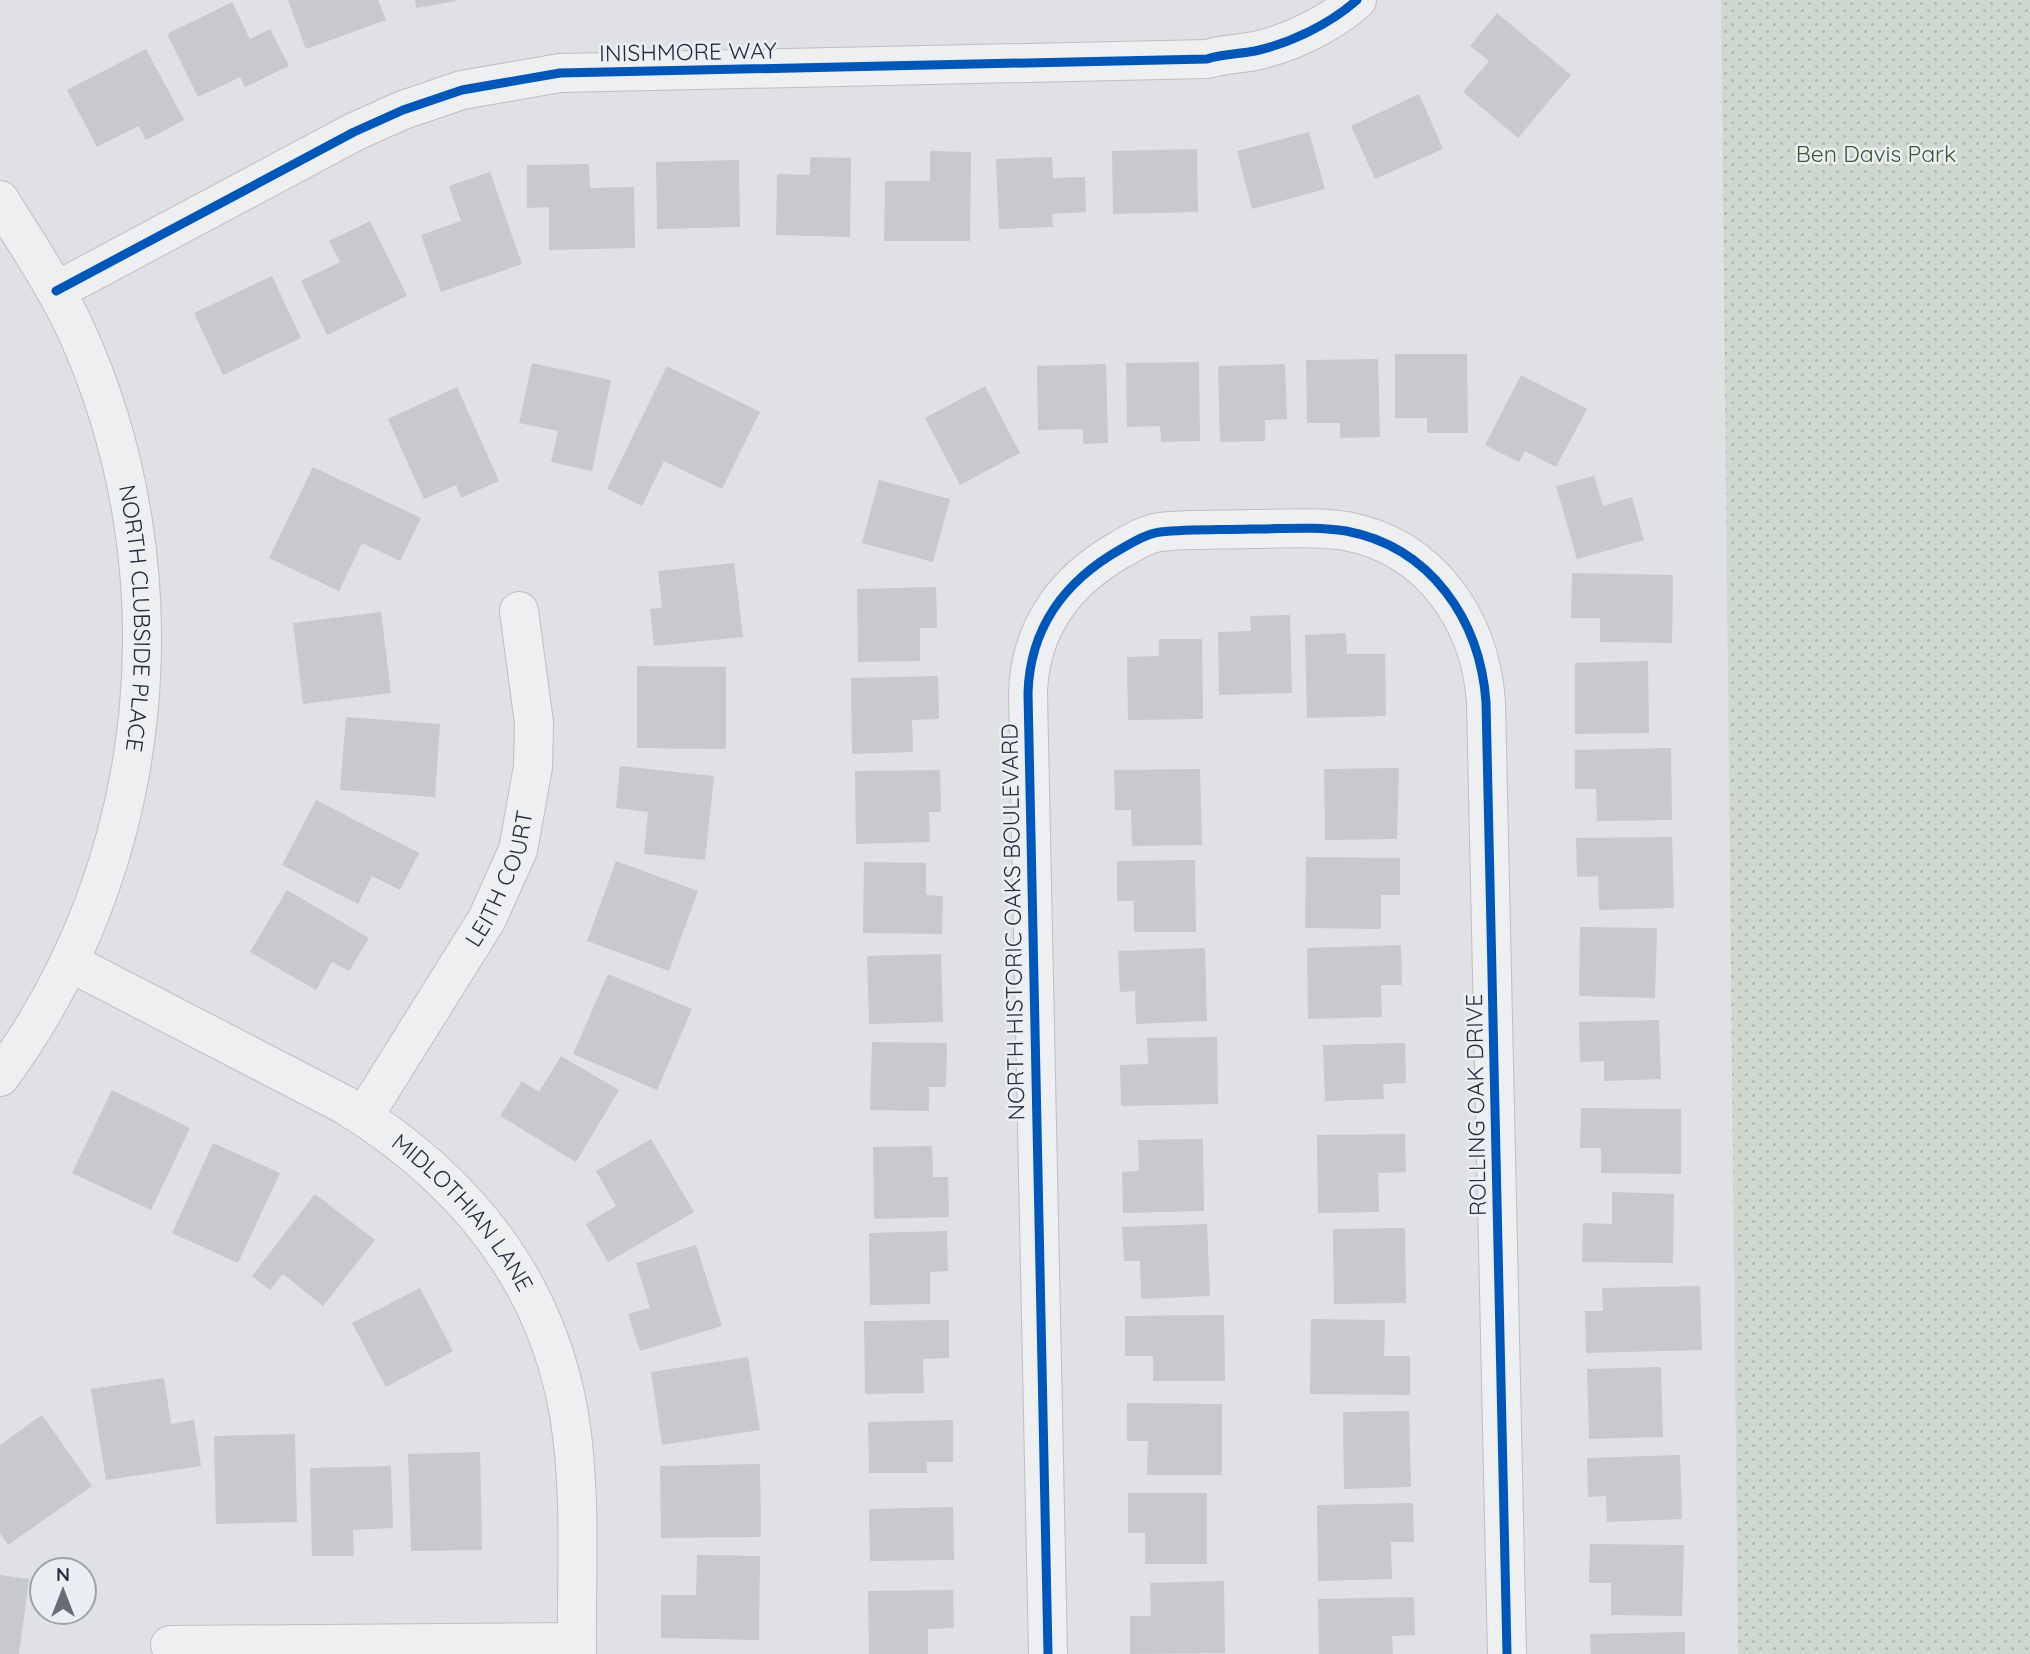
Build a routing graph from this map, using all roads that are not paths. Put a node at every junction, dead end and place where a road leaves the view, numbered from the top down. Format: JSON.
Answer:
{"nodes":[{"id":1,"x":1357,"y":0,"type":"edge"},
{"id":2,"x":0,"y":200,"type":"edge"},
{"id":3,"x":56,"y":291,"type":"junction"},
{"id":4,"x":1429,"y":572,"type":"joint"},
{"id":5,"x":519,"y":611,"type":"dead end"},
{"id":6,"x":69,"y":962,"type":"junction"},
{"id":7,"x":0,"y":1077,"type":"edge"},
{"id":8,"x":364,"y":1116,"type":"junction"},
{"id":9,"x":170,"y":1645,"type":"dead end"},
{"id":10,"x":577,"y":1648,"type":"edge"},
{"id":11,"x":1048,"y":1654,"type":"edge"},
{"id":12,"x":1507,"y":1654,"type":"edge"}],
"edges":[{"from":1,"to":3,"type":"street","name":"INISHMORE WAY"},
{"from":2,"to":3,"type":"street","name":"NORTH CLUBSIDE PLACE"},
{"from":3,"to":6,"type":"street","name":"NORTH CLUBSIDE PLACE"},
{"from":4,"to":11,"type":"street","name":"NORTH HISTORIC OAKS BOULEVARD"},
{"from":4,"to":12,"type":"street","name":"ROLLING OAK DRIVE"},
{"from":5,"to":8,"type":"street","name":"LEITH COURT"},
{"from":6,"to":7,"type":"street","name":"NORTH CLUBSIDE PLACE"},
{"from":6,"to":8,"type":"street","name":"MIDLOTHIAN LANE"},
{"from":8,"to":10,"type":"street","name":"MIDLOTHIAN LANE"},
{"from":9,"to":10,"type":"street"}]}
